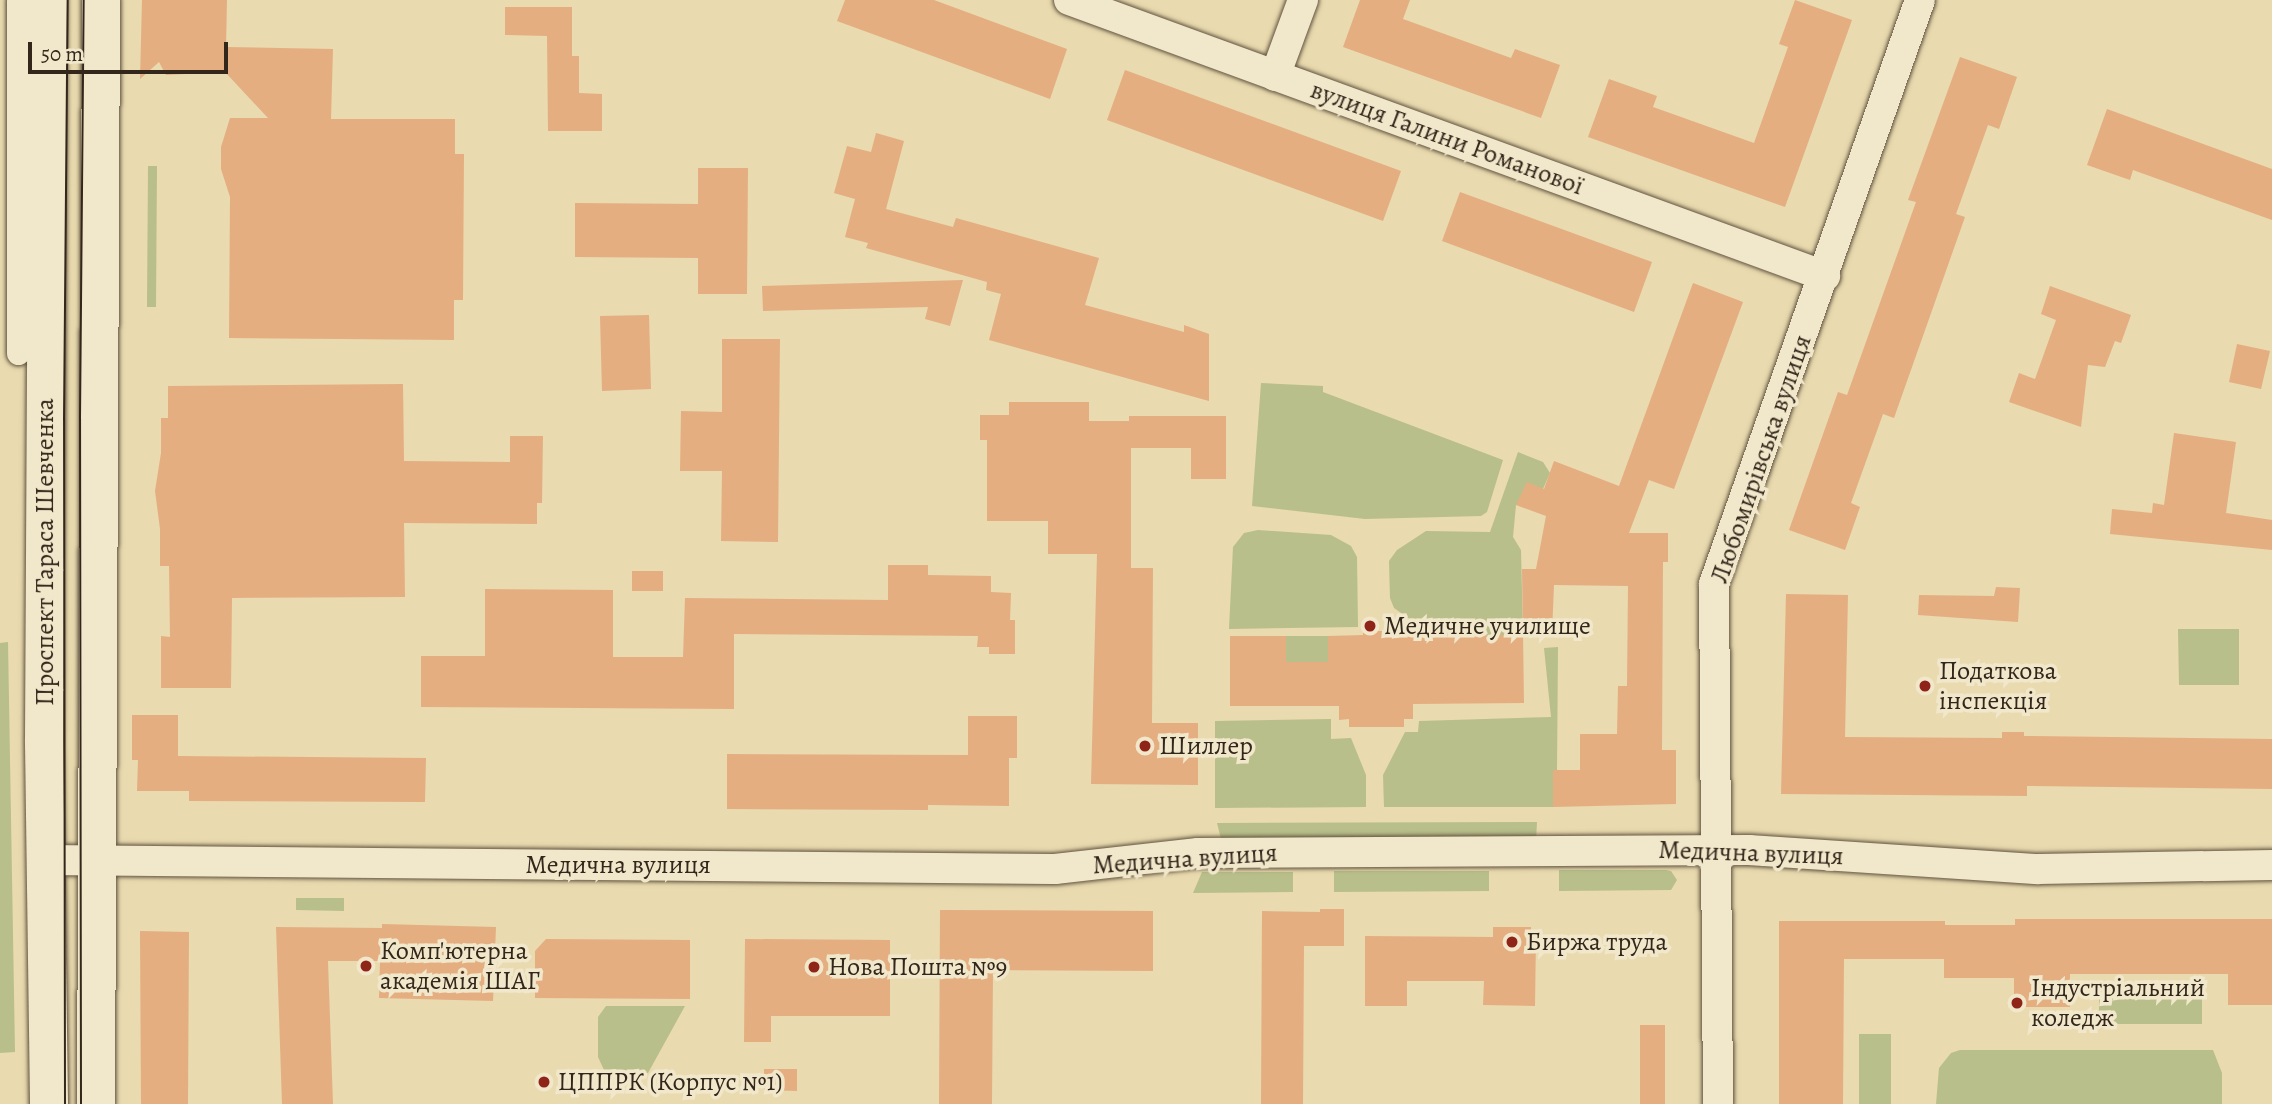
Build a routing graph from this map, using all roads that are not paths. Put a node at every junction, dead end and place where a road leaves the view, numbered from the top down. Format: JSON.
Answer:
{"nodes":[{"id":1,"x":19,"y":0,"type":"edge"},
{"id":2,"x":48,"y":0,"type":"edge"},
{"id":3,"x":101,"y":0,"type":"edge"},
{"id":4,"x":1069,"y":0,"type":"edge"},
{"id":5,"x":1303,"y":0,"type":"edge"},
{"id":6,"x":1920,"y":0,"type":"edge"},
{"id":7,"x":1275,"y":76,"type":"junction"},
{"id":8,"x":1825,"y":276,"type":"junction"},
{"id":9,"x":18,"y":353,"type":"dead end"},
{"id":10,"x":1714,"y":850,"type":"junction"},
{"id":11,"x":45,"y":860,"type":"junction"},
{"id":12,"x":97,"y":860,"type":"junction"},
{"id":13,"x":2272,"y":865,"type":"edge"},
{"id":14,"x":49,"y":1104,"type":"edge"},
{"id":15,"x":96,"y":1104,"type":"edge"},
{"id":16,"x":1718,"y":1104,"type":"edge"}],
"edges":[{"from":1,"to":9,"type":"street"},
{"from":2,"to":11,"type":"main road","name":"Проспект Тараса Шевченка"},
{"from":3,"to":12,"type":"main road","name":"Проспект Тараса Шевченка"},
{"from":4,"to":7,"type":"street","name":"вулиця Галини Романової"},
{"from":5,"to":7,"type":"street"},
{"from":6,"to":8,"type":"street","name":"Любомирівська вулиця"},
{"from":7,"to":8,"type":"street","name":"вулиця Галини Романової"},
{"from":8,"to":10,"type":"street","name":"Любомирівська вулиця"},
{"from":10,"to":12,"type":"street","name":"Медична вулиця"},
{"from":10,"to":13,"type":"street","name":"Медична вулиця"},
{"from":10,"to":16,"type":"street","name":"Любомирівська вулиця"},
{"from":11,"to":12,"type":"street","name":"Медична вулиця"},
{"from":11,"to":14,"type":"main road","name":"Проспект Тараса Шевченка"},
{"from":12,"to":15,"type":"main road","name":"Проспект Тараса Шевченка"}]}
